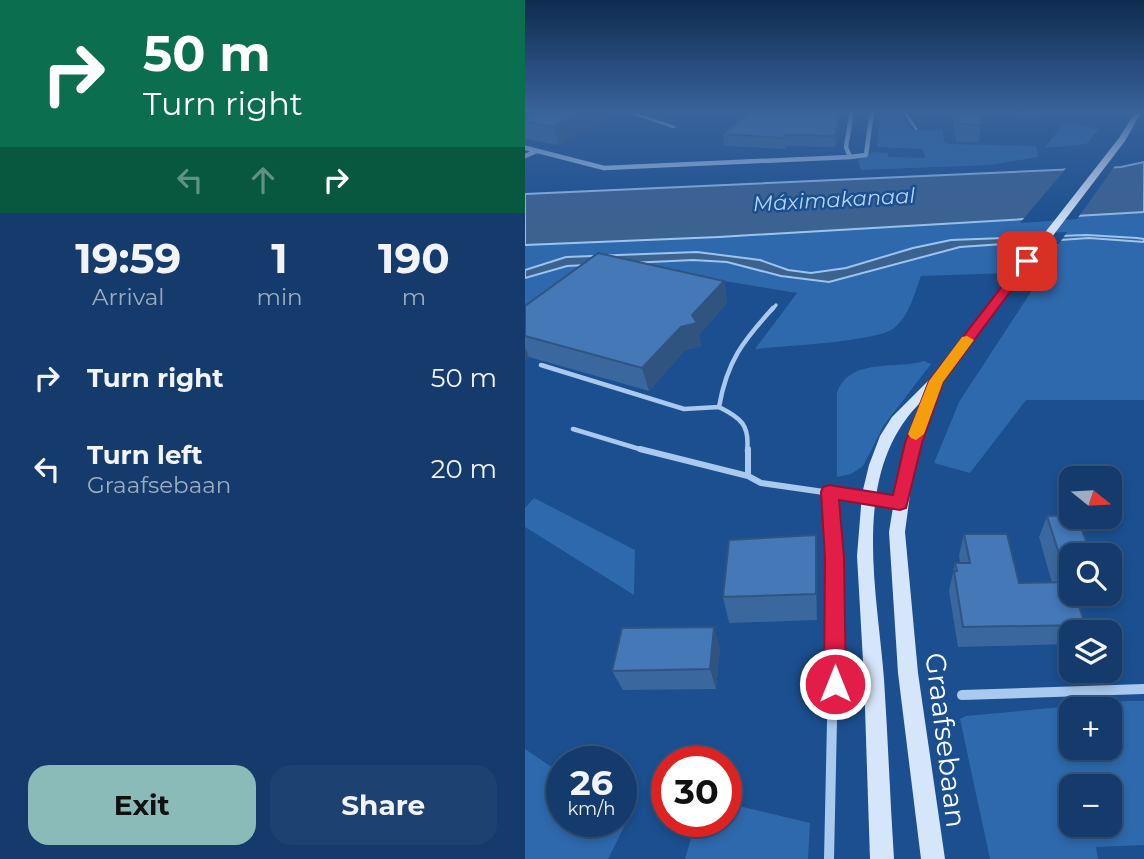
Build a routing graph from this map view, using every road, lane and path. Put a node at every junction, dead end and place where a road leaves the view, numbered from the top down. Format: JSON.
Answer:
{"nodes":[{"id":1,"x":542,"y":151,"type":"edge"},
{"id":2,"x":848,"y":151,"type":"edge"},
{"id":3,"x":867,"y":151,"type":"edge"},
{"id":4,"x":1113,"y":151,"type":"edge"},
{"id":5,"x":850,"y":157,"type":"junction"},
{"id":6,"x":776,"y":305,"type":"dead end"},
{"id":7,"x":541,"y":365,"type":"dead end"},
{"id":8,"x":936,"y":381,"type":"junction"},
{"id":9,"x":719,"y":407,"type":"junction"},
{"id":10,"x":573,"y":429,"type":"dead end"},
{"id":11,"x":748,"y":476,"type":"junction"},
{"id":12,"x":829,"y":492,"type":"junction"},
{"id":13,"x":869,"y":498,"type":"junction"},
{"id":14,"x":900,"y":503,"type":"junction"},
{"id":15,"x":1144,"y":689,"type":"edge"},
{"id":16,"x":961,"y":695,"type":"dead end"},
{"id":17,"x":829,"y":859,"type":"edge"},
{"id":18,"x":882,"y":859,"type":"edge"},
{"id":19,"x":933,"y":859,"type":"edge"}],
"edges":[{"from":1,"to":5,"type":"street"},
{"from":2,"to":5,"type":"street"},
{"from":3,"to":5,"type":"street"},
{"from":4,"to":8,"type":"main road","name":"Graafsebaan"},
{"from":6,"to":9,"type":"lane"},
{"from":7,"to":9,"type":"lane"},
{"from":8,"to":13,"type":"main road","name":"Graafsebaan"},
{"from":8,"to":14,"type":"main road","name":"Graafsebaan"},
{"from":9,"to":11,"type":"lane"},
{"from":10,"to":11,"type":"lane"},
{"from":11,"to":12,"type":"lane"},
{"from":12,"to":13,"type":"lane"},
{"from":12,"to":17,"type":"street"},
{"from":13,"to":14,"type":"lane"},
{"from":13,"to":18,"type":"main road","name":"Graafsebaan"},
{"from":14,"to":19,"type":"main road","name":"Graafsebaan"},
{"from":15,"to":16,"type":"street"}]}
